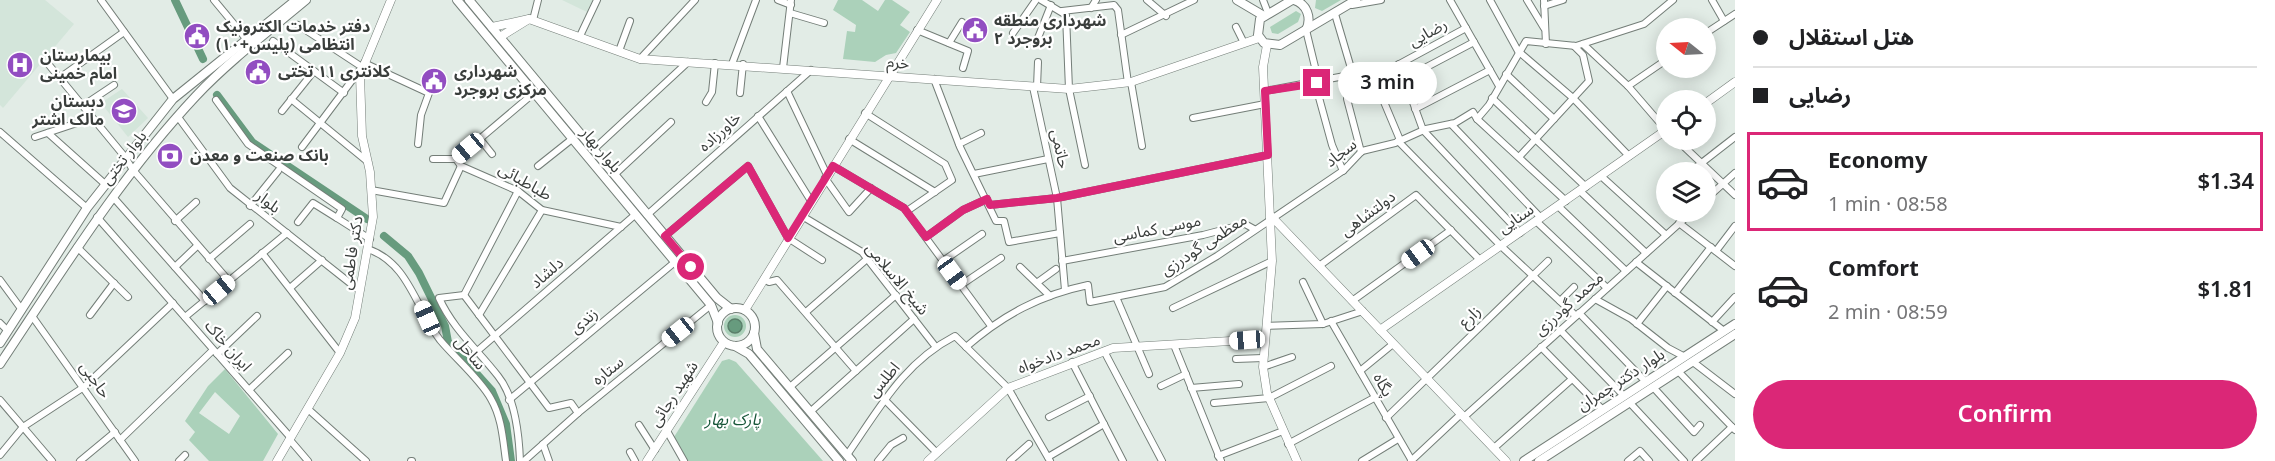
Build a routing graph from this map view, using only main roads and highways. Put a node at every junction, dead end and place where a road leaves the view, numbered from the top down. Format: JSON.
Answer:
{"nodes":[{"id":1,"x":296,"y":0,"type":"edge"},
{"id":2,"x":306,"y":0,"type":"edge"},
{"id":3,"x":457,"y":0,"type":"edge"},
{"id":4,"x":469,"y":0,"type":"edge"},
{"id":5,"x":1237,"y":0,"type":"edge"},
{"id":6,"x":1293,"y":0,"type":"edge"},
{"id":7,"x":1307,"y":0,"type":"edge"},
{"id":8,"x":1356,"y":2,"type":"edge"},
{"id":9,"x":1266,"y":15,"type":"junction"},
{"id":10,"x":1326,"y":19,"type":"junction"},
{"id":11,"x":1306,"y":30,"type":"junction"},
{"id":12,"x":731,"y":309,"type":"junction"},
{"id":13,"x":718,"y":322,"type":"junction"},
{"id":14,"x":1735,"y":324,"type":"edge"},
{"id":15,"x":8,"y":332,"type":"junction"},
{"id":16,"x":754,"y":333,"type":"junction"},
{"id":17,"x":1732,"y":335,"type":"edge"},
{"id":18,"x":16,"y":340,"type":"junction"},
{"id":19,"x":0,"y":343,"type":"edge"},
{"id":20,"x":735,"y":346,"type":"junction"},
{"id":21,"x":1689,"y":359,"type":"junction"},
{"id":22,"x":0,"y":364,"type":"edge"},
{"id":23,"x":1650,"y":384,"type":"junction"},
{"id":24,"x":1627,"y":399,"type":"junction"},
{"id":25,"x":832,"y":438,"type":"junction"},
{"id":26,"x":825,"y":444,"type":"junction"},
{"id":27,"x":850,"y":458,"type":"edge"},
{"id":28,"x":839,"y":461,"type":"edge"},
{"id":29,"x":1524,"y":461,"type":"edge"},
{"id":30,"x":1539,"y":461,"type":"edge"}],
"edges":[{"from":1,"to":15,"type":"main road","name":"بلوار تختی"},
{"from":2,"to":18,"type":"main road","name":"بلوار تختی"},
{"from":3,"to":13,"type":"main road","name":"بلوار بهار"},
{"from":4,"to":12,"type":"main road","name":"بلوار بهار"},
{"from":5,"to":9,"type":"main road"},
{"from":6,"to":9,"type":"main road"},
{"from":6,"to":11,"type":"main road"},
{"from":7,"to":10,"type":"main road"},
{"from":8,"to":10,"type":"main road"},
{"from":9,"to":11,"type":"main road"},
{"from":10,"to":11,"type":"main road"},
{"from":12,"to":13,"type":"main road"},
{"from":12,"to":16,"type":"main road"},
{"from":13,"to":20,"type":"main road"},
{"from":14,"to":17,"type":"main road","name":"بلوار دکتر چمران"},
{"from":15,"to":18,"type":"main road"},
{"from":15,"to":19,"type":"main road","name":"بلوار تختی"},
{"from":16,"to":20,"type":"main road"},
{"from":16,"to":25,"type":"main road"},
{"from":17,"to":21,"type":"main road","name":"بلوار دکتر چمران"},
{"from":18,"to":22,"type":"main road","name":"بلوار تختی"},
{"from":20,"to":26,"type":"main road"},
{"from":21,"to":23,"type":"main road","name":"بلوار دکتر چمران"},
{"from":21,"to":23,"type":"main road","name":"بلوار دکتر چمران"},
{"from":23,"to":24,"type":"main road","name":"بلوار دکتر چمران"},
{"from":24,"to":29,"type":"main road","name":"بلوار دکتر چمران"},
{"from":24,"to":30,"type":"main road","name":"بلوار دکتر چمران"},
{"from":25,"to":26,"type":"main road"},
{"from":25,"to":27,"type":"main road"},
{"from":26,"to":28,"type":"main road"}]}
